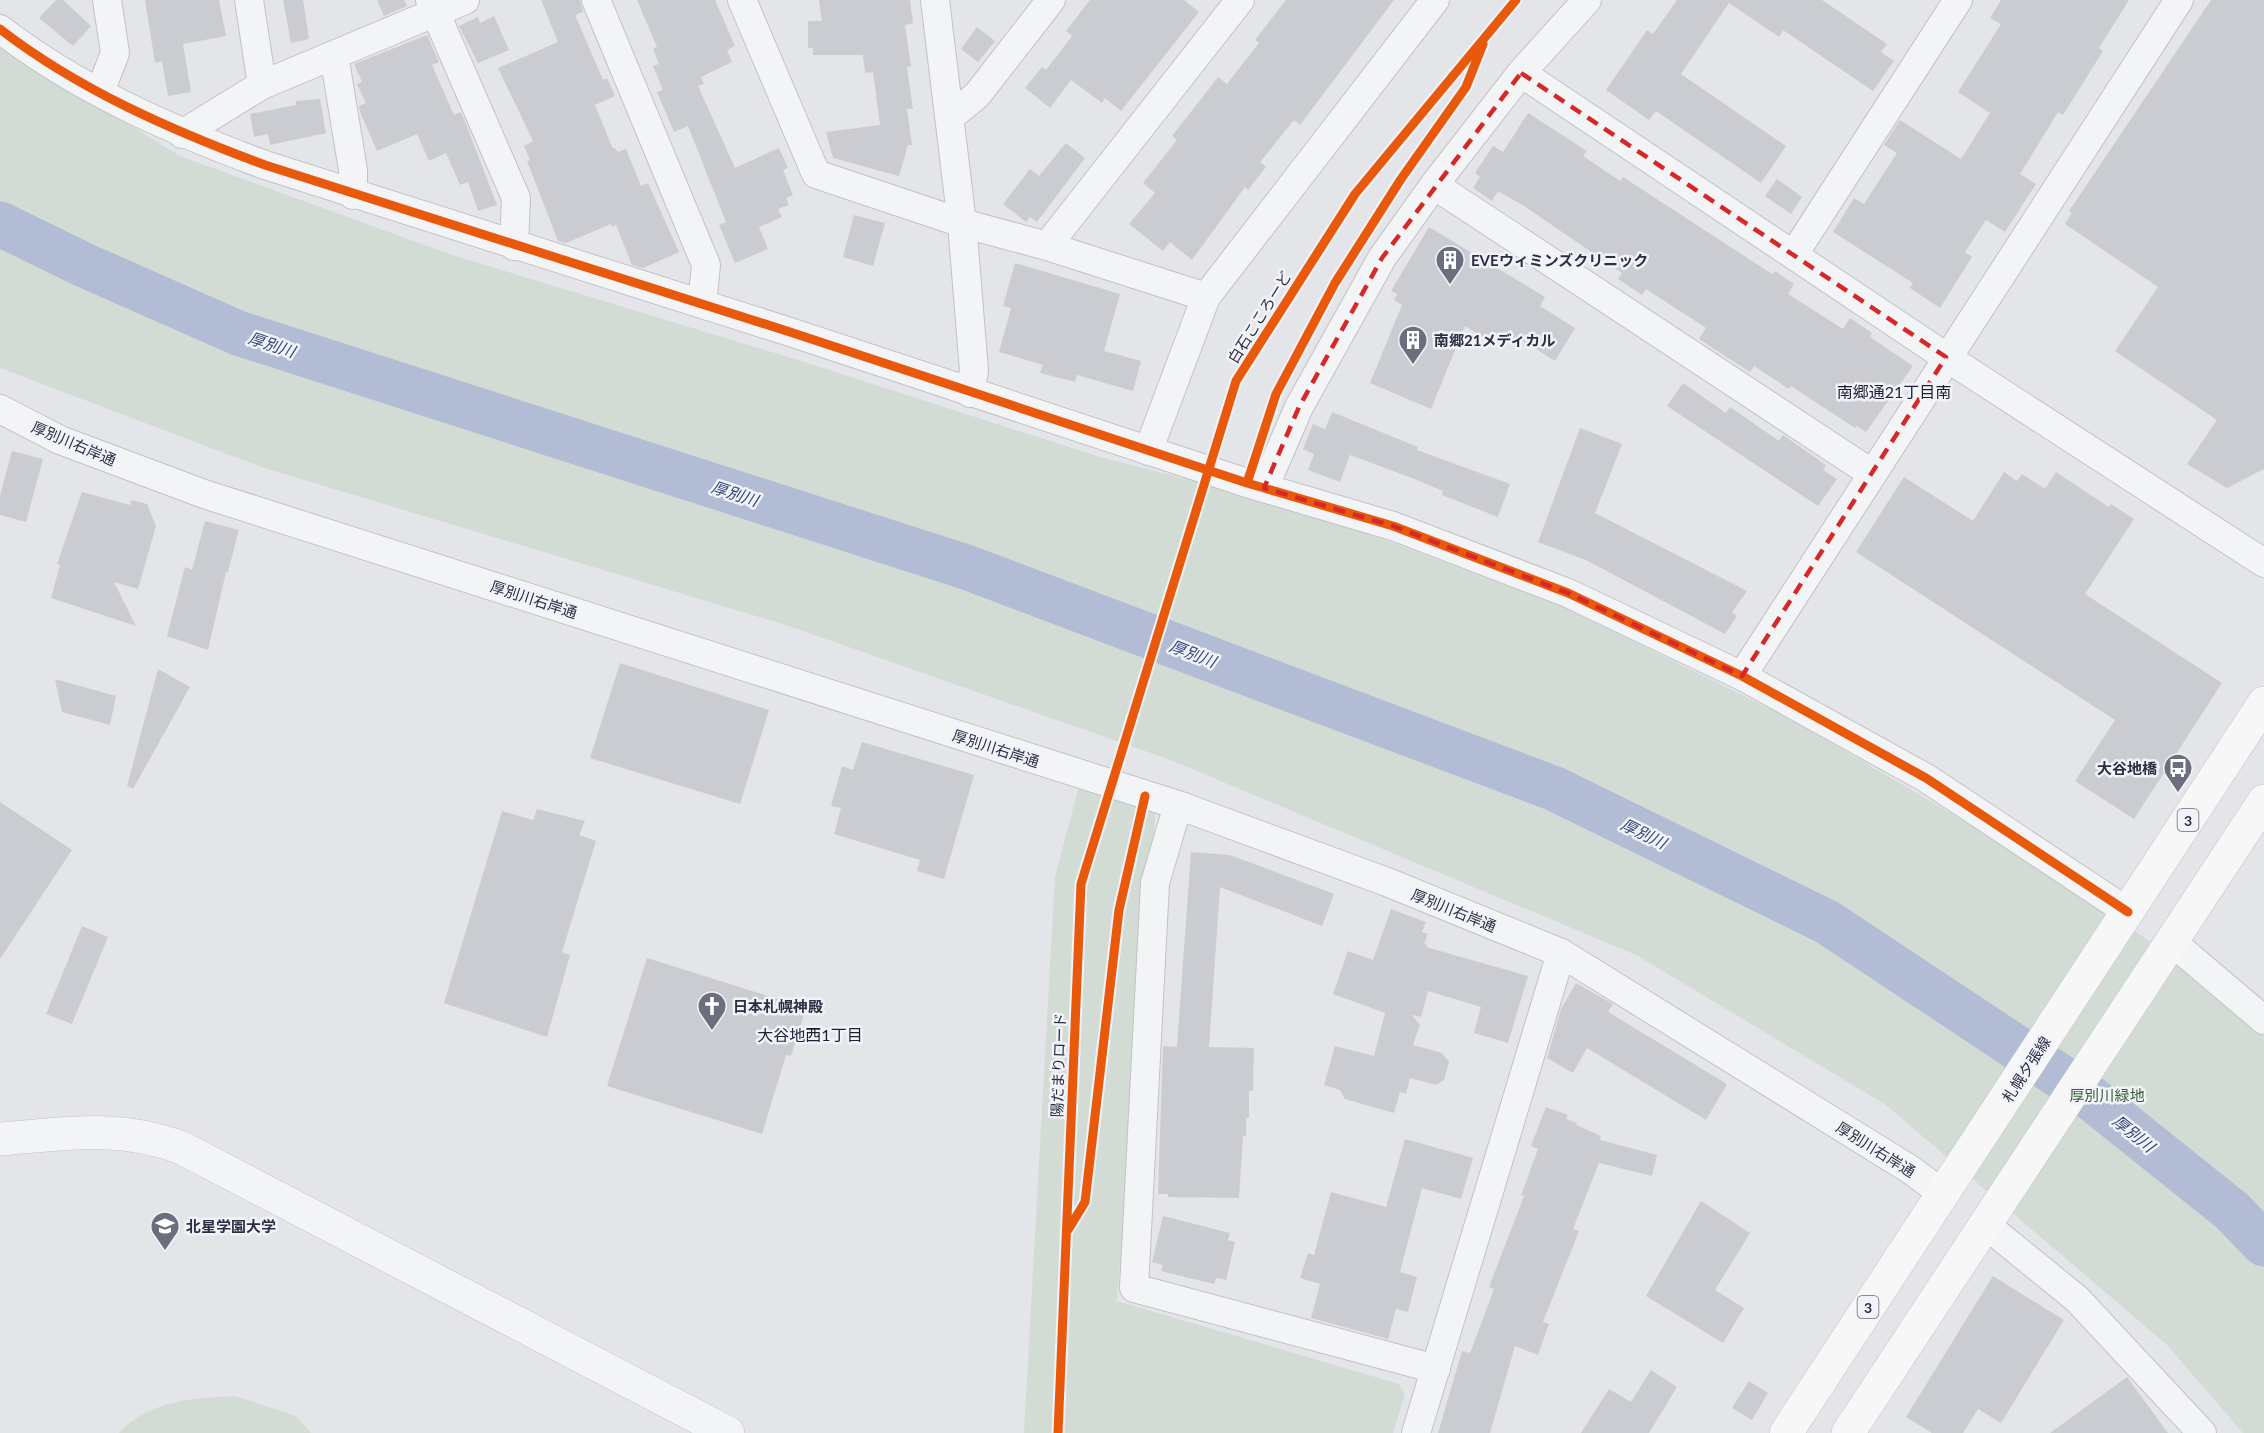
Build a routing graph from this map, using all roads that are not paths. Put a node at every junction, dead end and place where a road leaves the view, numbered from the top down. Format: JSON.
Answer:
{"nodes":[{"id":1,"x":106,"y":0,"type":"edge"},
{"id":2,"x":249,"y":0,"type":"edge"},
{"id":3,"x":465,"y":0,"type":"edge"},
{"id":4,"x":596,"y":0,"type":"edge"},
{"id":5,"x":742,"y":0,"type":"edge"},
{"id":6,"x":934,"y":0,"type":"edge"},
{"id":7,"x":1052,"y":0,"type":"edge"},
{"id":8,"x":1240,"y":0,"type":"edge"},
{"id":9,"x":1435,"y":0,"type":"edge"},
{"id":10,"x":1587,"y":0,"type":"edge"},
{"id":11,"x":1958,"y":0,"type":"edge"},
{"id":12,"x":2179,"y":0,"type":"edge"},
{"id":13,"x":433,"y":6,"type":"edge"},
{"id":14,"x":0,"y":29,"type":"edge"},
{"id":15,"x":334,"y":55,"type":"junction"},
{"id":16,"x":1521,"y":73,"type":"junction"},
{"id":17,"x":262,"y":85,"type":"junction"},
{"id":18,"x":100,"y":92,"type":"junction"},
{"id":19,"x":949,"y":118,"type":"junction"},
{"id":20,"x":182,"y":134,"type":"junction"},
{"id":21,"x":1434,"y":185,"type":"junction"},
{"id":22,"x":353,"y":195,"type":"junction"},
{"id":23,"x":962,"y":224,"type":"junction"},
{"id":24,"x":514,"y":246,"type":"junction"},
{"id":25,"x":1047,"y":246,"type":"junction"},
{"id":26,"x":1794,"y":254,"type":"junction"},
{"id":27,"x":1206,"y":297,"type":"junction"},
{"id":28,"x":702,"y":304,"type":"junction"},
{"id":29,"x":1946,"y":357,"type":"junction"},
{"id":30,"x":970,"y":393,"type":"junction"},
{"id":31,"x":0,"y":409,"type":"edge"},
{"id":32,"x":1148,"y":451,"type":"junction"},
{"id":33,"x":1872,"y":473,"type":"junction"},
{"id":34,"x":1264,"y":488,"type":"junction"},
{"id":35,"x":2264,"y":563,"type":"edge"},
{"id":36,"x":1742,"y":676,"type":"junction"},
{"id":37,"x":2264,"y":703,"type":"edge"},
{"id":38,"x":2264,"y":801,"type":"edge"},
{"id":39,"x":1178,"y":805,"type":"junction"},
{"id":40,"x":2120,"y":924,"type":"junction"},
{"id":41,"x":1561,"y":953,"type":"junction"},
{"id":42,"x":2164,"y":955,"type":"junction"},
{"id":43,"x":2264,"y":1020,"type":"edge"},
{"id":44,"x":0,"y":1139,"type":"edge"},
{"id":45,"x":1948,"y":1188,"type":"junction"},
{"id":46,"x":1990,"y":1219,"type":"junction"},
{"id":47,"x":1437,"y":1368,"type":"junction"},
{"id":48,"x":728,"y":1433,"type":"edge"},
{"id":49,"x":1416,"y":1433,"type":"edge"},
{"id":50,"x":1786,"y":1433,"type":"edge"},
{"id":51,"x":1848,"y":1433,"type":"edge"},
{"id":52,"x":2202,"y":1433,"type":"edge"}],
"edges":[{"from":1,"to":18,"type":"street"},
{"from":2,"to":17,"type":"street"},
{"from":3,"to":13,"type":"street"},
{"from":4,"to":28,"type":"street"},
{"from":5,"to":23,"type":"street"},
{"from":6,"to":19,"type":"street"},
{"from":7,"to":19,"type":"street"},
{"from":8,"to":25,"type":"street"},
{"from":9,"to":27,"type":"street"},
{"from":10,"to":16,"type":"street"},
{"from":11,"to":26,"type":"street"},
{"from":12,"to":29,"type":"street"},
{"from":13,"to":15,"type":"street"},
{"from":13,"to":24,"type":"street"},
{"from":14,"to":18,"type":"street"},
{"from":15,"to":17,"type":"street"},
{"from":15,"to":22,"type":"street"},
{"from":16,"to":21,"type":"street"},
{"from":16,"to":26,"type":"street"},
{"from":17,"to":20,"type":"street"},
{"from":18,"to":20,"type":"street"},
{"from":19,"to":23,"type":"street"},
{"from":20,"to":22,"type":"street"},
{"from":21,"to":33,"type":"street"},
{"from":21,"to":34,"type":"street"},
{"from":22,"to":24,"type":"street"},
{"from":23,"to":25,"type":"street"},
{"from":23,"to":30,"type":"street"},
{"from":24,"to":28,"type":"street"},
{"from":25,"to":27,"type":"street"},
{"from":26,"to":29,"type":"street"},
{"from":27,"to":32,"type":"street"},
{"from":28,"to":30,"type":"street"},
{"from":29,"to":33,"type":"street"},
{"from":29,"to":35,"type":"street"},
{"from":30,"to":32,"type":"street"},
{"from":31,"to":39,"type":"street","name":"厚別川右岸通"},
{"from":32,"to":34,"type":"street"},
{"from":33,"to":36,"type":"street"},
{"from":34,"to":36,"type":"street"},
{"from":36,"to":40,"type":"street"},
{"from":37,"to":40,"type":"main road","name":"札幌夕張線","number":"3"},
{"from":38,"to":42,"type":"main road"},
{"from":39,"to":41,"type":"street","name":"厚別川右岸通"},
{"from":39,"to":47,"type":"street"},
{"from":40,"to":45,"type":"main road","name":"札幌夕張線","number":"3"},
{"from":41,"to":45,"type":"street","name":"厚別川右岸通"},
{"from":41,"to":47,"type":"street"},
{"from":42,"to":43,"type":"street"},
{"from":42,"to":46,"type":"main road"},
{"from":44,"to":48,"type":"street"},
{"from":45,"to":50,"type":"main road","name":"札幌夕張線","number":"3"},
{"from":46,"to":51,"type":"main road"},
{"from":46,"to":52,"type":"street"},
{"from":47,"to":49,"type":"street"}]}
